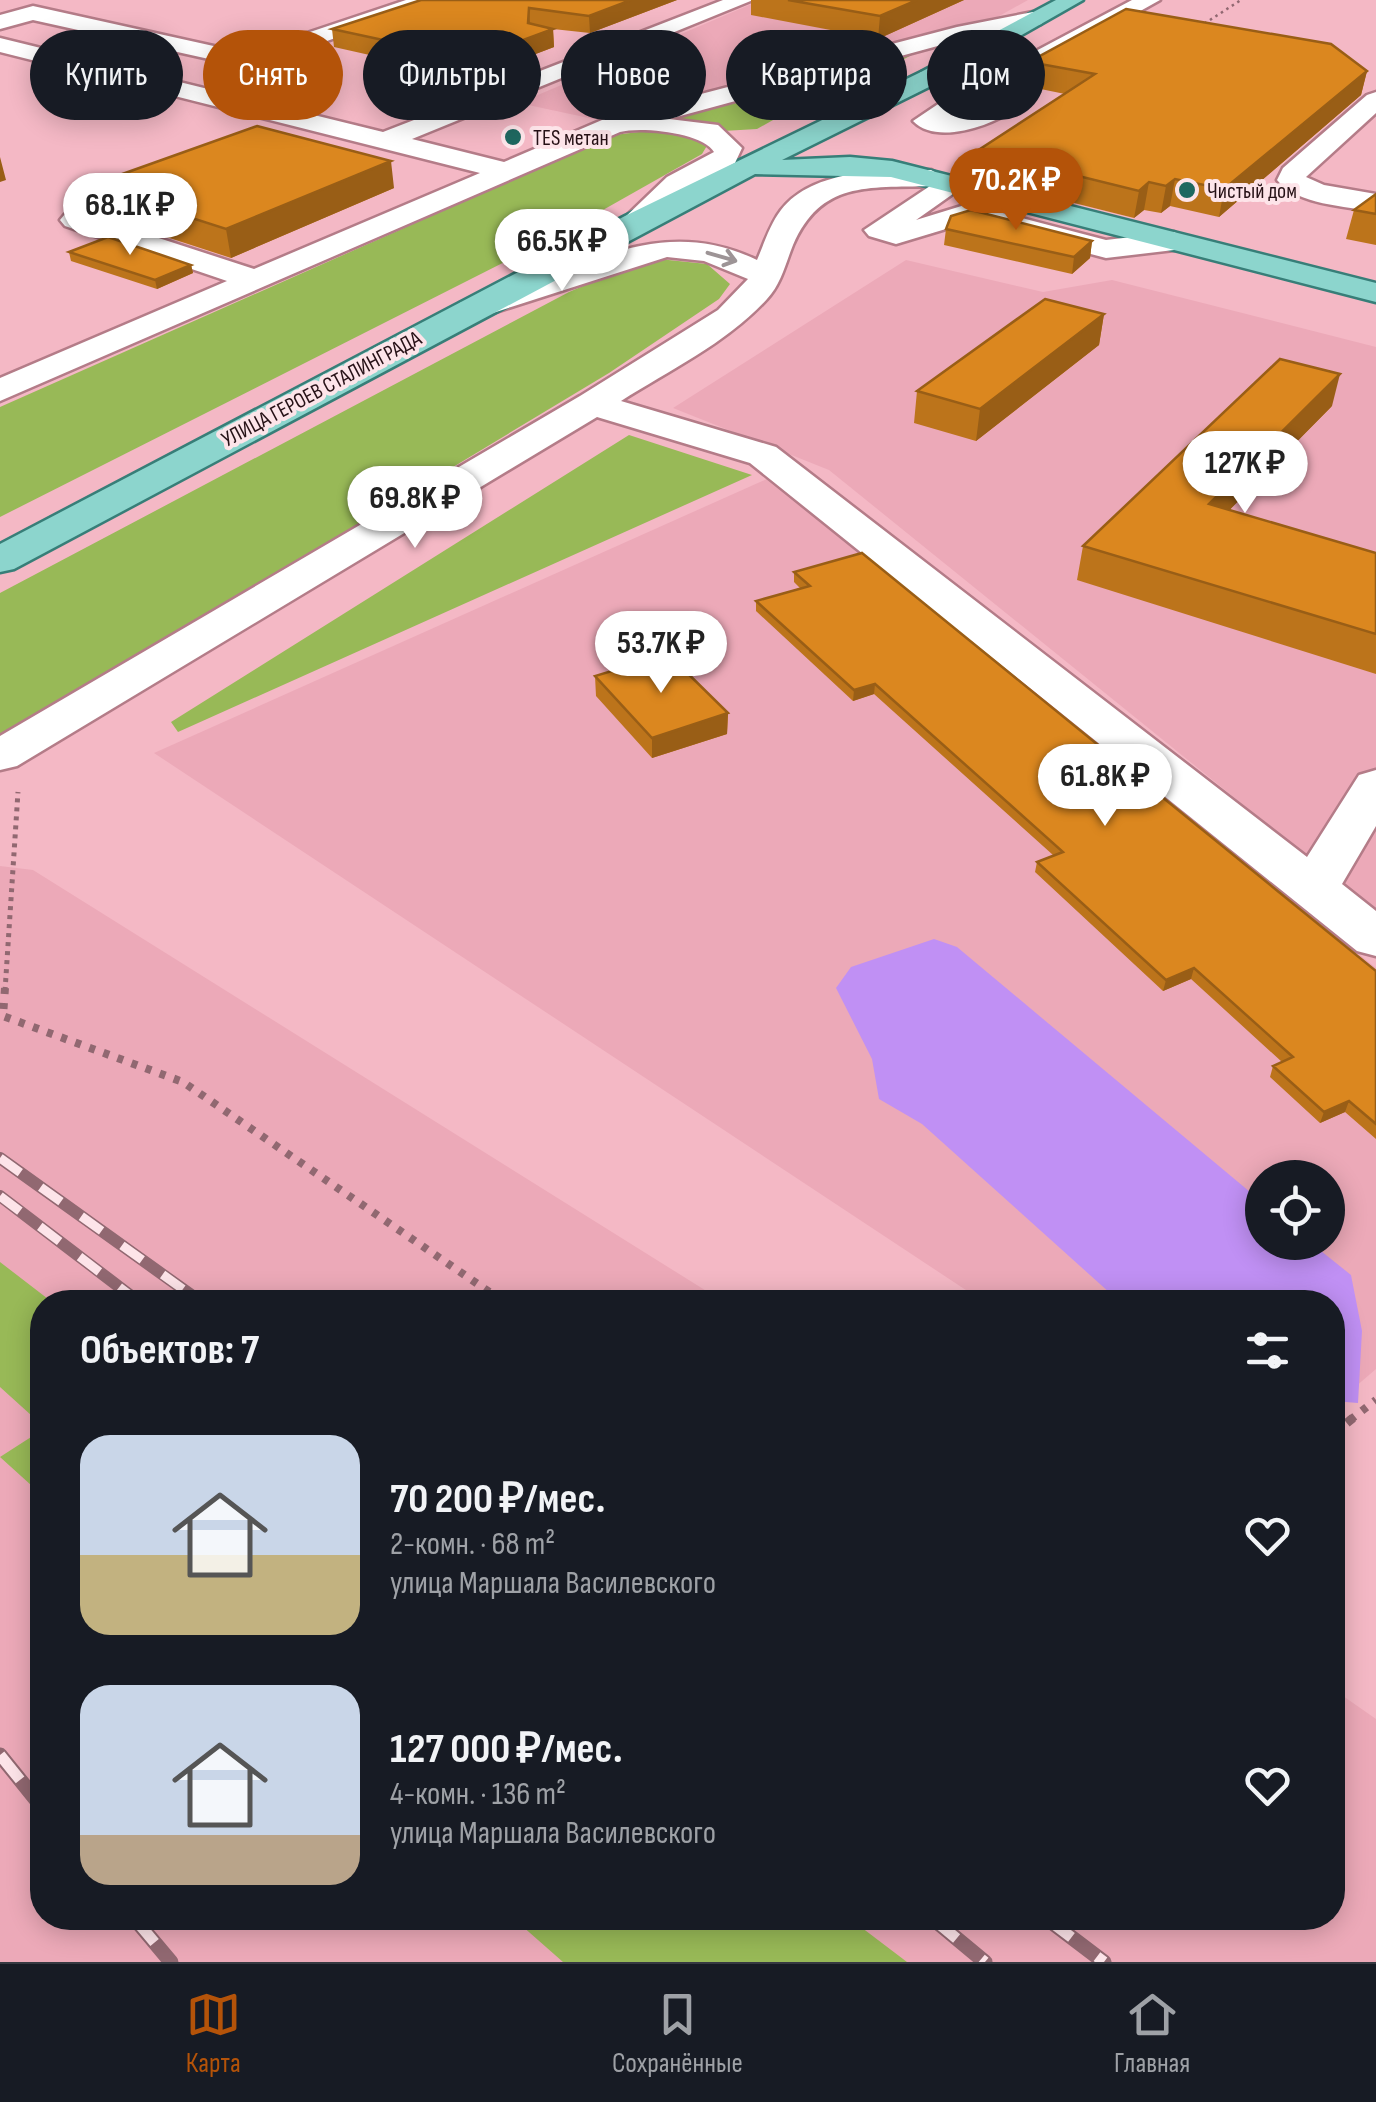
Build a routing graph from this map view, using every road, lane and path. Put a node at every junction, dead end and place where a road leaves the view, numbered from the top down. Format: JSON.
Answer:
{"nodes":[{"id":1,"x":427,"y":0,"type":"edge"},
{"id":2,"x":742,"y":0,"type":"edge"},
{"id":3,"x":1072,"y":0,"type":"edge"},
{"id":4,"x":1149,"y":0,"type":"edge"},
{"id":5,"x":1242,"y":0,"type":"edge"},
{"id":6,"x":1041,"y":15,"type":"junction"},
{"id":7,"x":0,"y":22,"type":"edge"},
{"id":8,"x":1105,"y":22,"type":"junction"},
{"id":9,"x":667,"y":30,"type":"edge"},
{"id":10,"x":1014,"y":30,"type":"edge"},
{"id":11,"x":1193,"y":31,"type":"edge"},
{"id":12,"x":0,"y":45,"type":"edge"},
{"id":13,"x":1045,"y":55,"type":"edge"},
{"id":14,"x":561,"y":72,"type":"edge"},
{"id":15,"x":1376,"y":100,"type":"edge"},
{"id":16,"x":843,"y":120,"type":"edge"},
{"id":17,"x":866,"y":120,"type":"edge"},
{"id":18,"x":315,"y":122,"type":"junction"},
{"id":19,"x":611,"y":126,"type":"junction"},
{"id":20,"x":387,"y":140,"type":"junction"},
{"id":21,"x":367,"y":165,"type":"edge"},
{"id":22,"x":506,"y":171,"type":"junction"},
{"id":23,"x":424,"y":180,"type":"dead end"},
{"id":24,"x":719,"y":181,"type":"junction"},
{"id":25,"x":942,"y":181,"type":"junction"},
{"id":26,"x":462,"y":190,"type":"junction"},
{"id":27,"x":1376,"y":203,"type":"edge"},
{"id":28,"x":997,"y":208,"type":"junction"},
{"id":29,"x":76,"y":220,"type":"dead end"},
{"id":30,"x":635,"y":222,"type":"junction"},
{"id":31,"x":1174,"y":241,"type":"joint"},
{"id":32,"x":767,"y":276,"type":"junction"},
{"id":33,"x":255,"y":280,"type":"junction"},
{"id":34,"x":1376,"y":293,"type":"edge"},
{"id":35,"x":462,"y":312,"type":"junction"},
{"id":36,"x":0,"y":391,"type":"edge"},
{"id":37,"x":594,"y":404,"type":"junction"},
{"id":38,"x":0,"y":560,"type":"edge"},
{"id":39,"x":10,"y":751,"type":"edge"},
{"id":40,"x":1376,"y":785,"type":"edge"},
{"id":41,"x":1313,"y":889,"type":"junction"},
{"id":42,"x":1376,"y":938,"type":"edge"},
{"id":43,"x":486,"y":1290,"type":"edge"},
{"id":44,"x":1376,"y":1400,"type":"edge"},
{"id":45,"x":1345,"y":1425,"type":"edge"}],
"edges":[{"from":1,"to":7,"type":"street"},
{"from":2,"to":9,"type":"street"},
{"from":3,"to":6,"type":"main road","name":"УЛИЦА ГЕРОЕВ СТАЛИНГРАДА"},
{"from":4,"to":8,"type":"street"},
{"from":5,"to":11,"type":"path"},
{"from":6,"to":8,"type":"street"},
{"from":6,"to":10,"type":"main road","name":"УЛИЦА ГЕРОЕВ СТАЛИНГРАДА"},
{"from":6,"to":19,"type":"street"},
{"from":8,"to":13,"type":"street"},
{"from":12,"to":18,"type":"street"},
{"from":14,"to":20,"type":"street"},
{"from":15,"to":27,"type":"street"},
{"from":16,"to":24,"type":"main road","name":"УЛИЦА ГЕРОЕВ СТАЛИНГРАДА"},
{"from":17,"to":25,"type":"main road"},
{"from":18,"to":20,"type":"street"},
{"from":18,"to":21,"type":"street"},
{"from":19,"to":22,"type":"street"},
{"from":19,"to":30,"type":"street"},
{"from":20,"to":22,"type":"street"},
{"from":22,"to":26,"type":"street"},
{"from":23,"to":26,"type":"street"},
{"from":24,"to":25,"type":"main road"},
{"from":24,"to":30,"type":"main road","name":"УЛИЦА ГЕРОЕВ СТАЛИНГРАДА"},
{"from":25,"to":28,"type":"main road"},
{"from":25,"to":28,"type":"street"},
{"from":25,"to":32,"type":"street"},
{"from":26,"to":33,"type":"street"},
{"from":28,"to":31,"type":"street"},
{"from":29,"to":33,"type":"street"},
{"from":30,"to":35,"type":"main road","name":"УЛИЦА ГЕРОЕВ СТАЛИНГРАДА"},
{"from":31,"to":34,"type":"main road"},
{"from":35,"to":32,"type":"street","one_way":true},
{"from":32,"to":37,"type":"street"},
{"from":33,"to":36,"type":"street"},
{"from":35,"to":38,"type":"main road","name":"УЛИЦА ГЕРОЕВ СТАЛИНГРАДА"},
{"from":37,"to":39,"type":"street"},
{"from":37,"to":41,"type":"street"},
{"from":39,"to":43,"type":"path"},
{"from":40,"to":41,"type":"street"},
{"from":41,"to":42,"type":"street"},
{"from":44,"to":45,"type":"path"}]}
